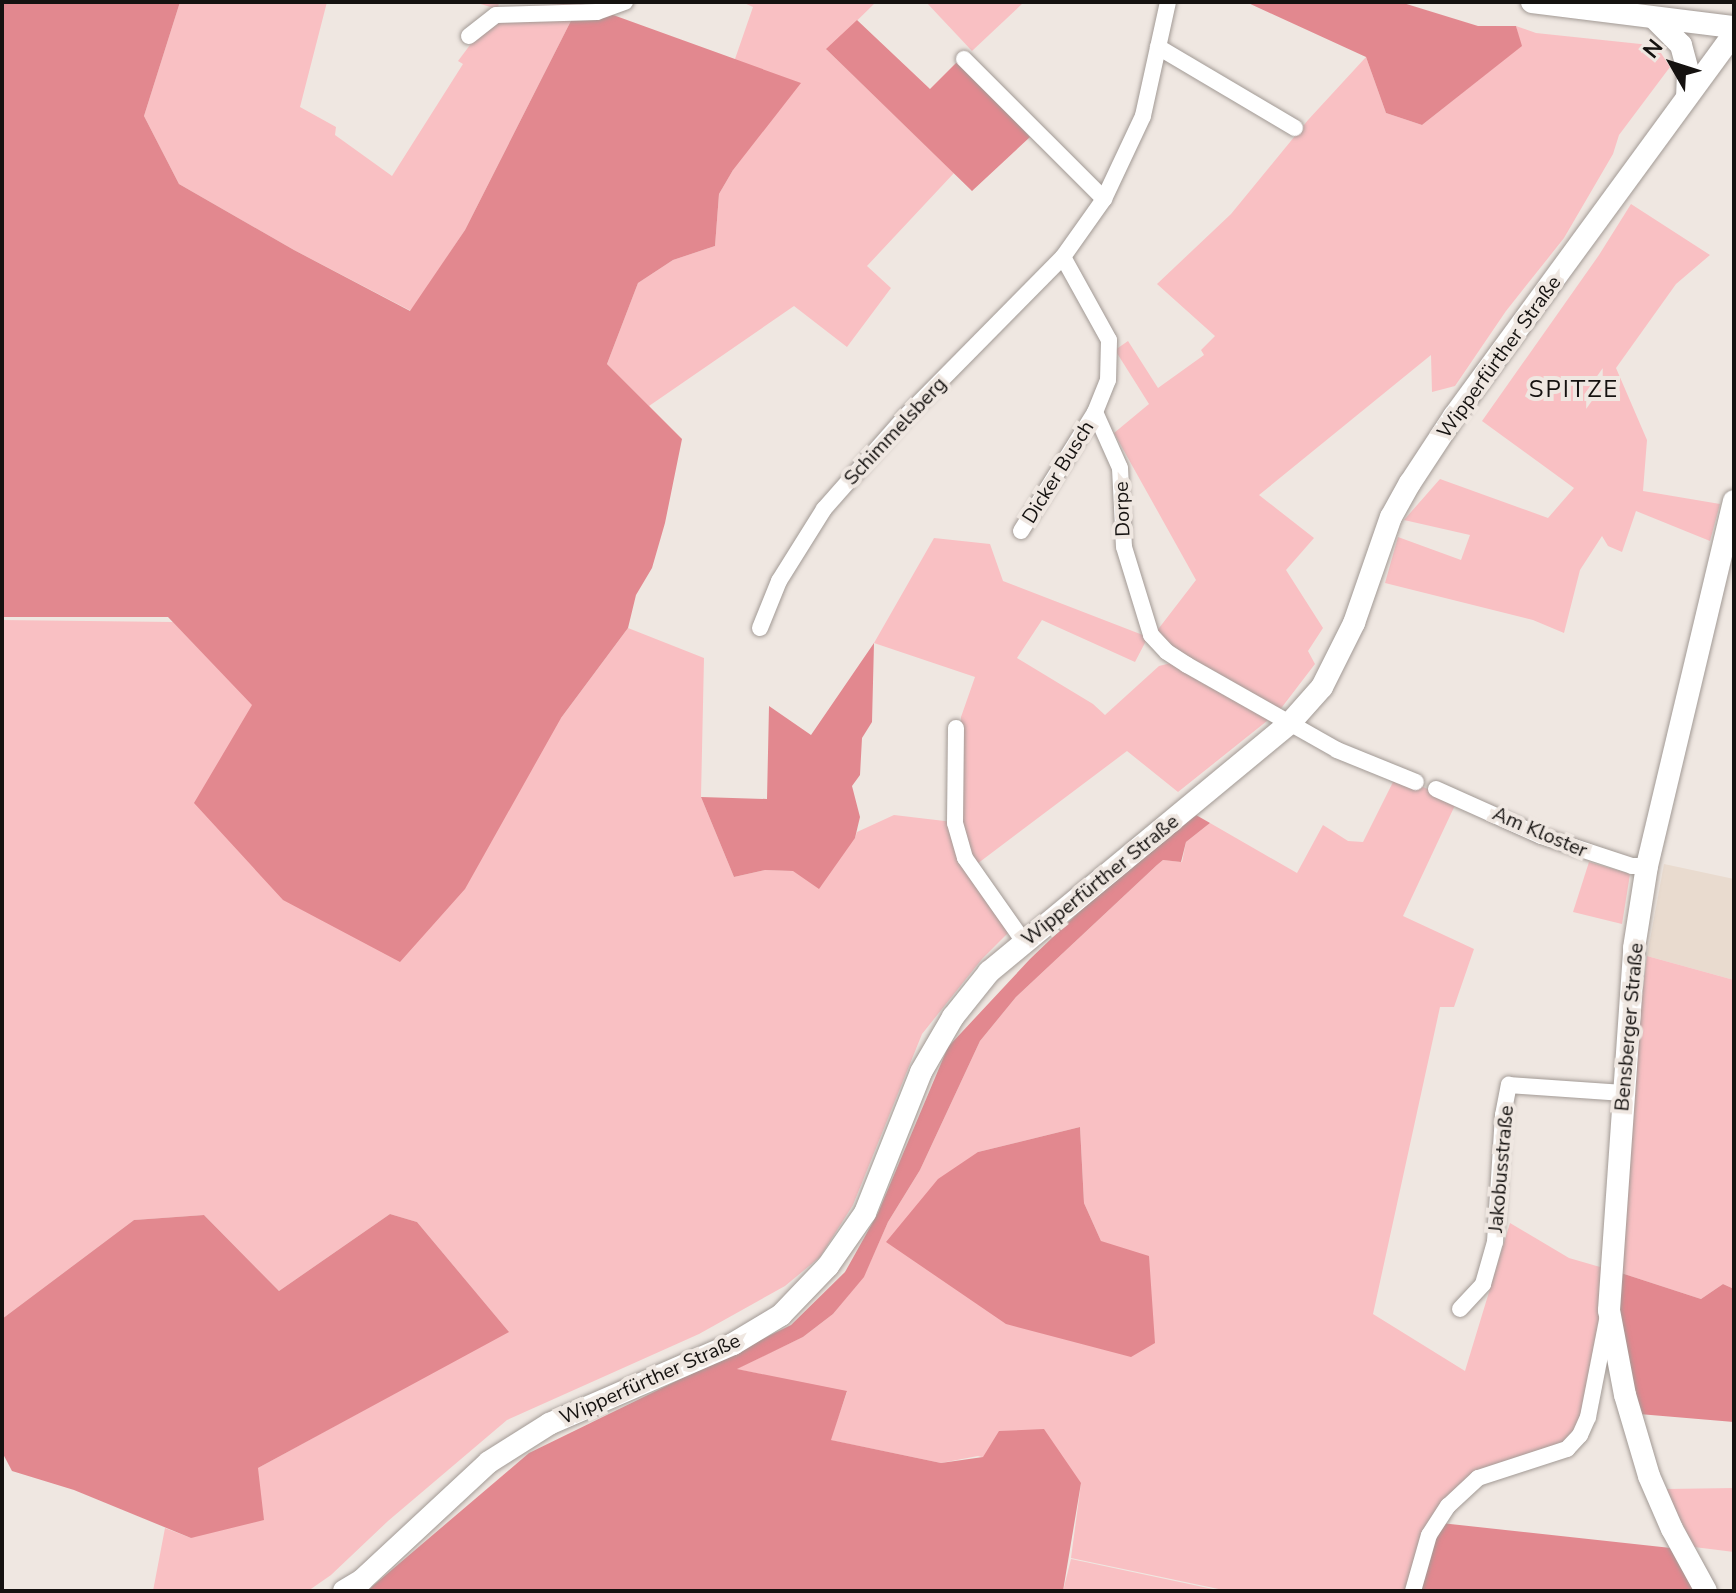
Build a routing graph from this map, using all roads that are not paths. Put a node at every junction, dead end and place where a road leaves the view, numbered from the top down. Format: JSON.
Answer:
{"nodes":[{"id":1,"x":625,"y":2,"type":"edge"},
{"id":2,"x":1168,"y":2,"type":"edge"},
{"id":3,"x":1532,"y":2,"type":"edge"},
{"id":4,"x":1654,"y":18,"type":"junction"},
{"id":5,"x":1734,"y":27,"type":"edge"},
{"id":6,"x":1734,"y":34,"type":"edge"},
{"id":7,"x":469,"y":36,"type":"dead end"},
{"id":8,"x":1158,"y":47,"type":"junction"},
{"id":9,"x":964,"y":59,"type":"dead end"},
{"id":10,"x":1687,"y":96,"type":"junction"},
{"id":11,"x":1295,"y":128,"type":"dead end"},
{"id":12,"x":1104,"y":199,"type":"junction"},
{"id":13,"x":1063,"y":257,"type":"junction"},
{"id":14,"x":1095,"y":412,"type":"junction"},
{"id":15,"x":1734,"y":501,"type":"edge"},
{"id":16,"x":1021,"y":531,"type":"dead end"},
{"id":17,"x":760,"y":628,"type":"dead end"},
{"id":18,"x":1290,"y":723,"type":"junction"},
{"id":19,"x":956,"y":728,"type":"dead end"},
{"id":20,"x":1416,"y":782,"type":"dead end"},
{"id":21,"x":1436,"y":789,"type":"dead end"},
{"id":22,"x":1647,"y":866,"type":"junction"},
{"id":23,"x":1024,"y":942,"type":"junction"},
{"id":24,"x":1623,"y":1093,"type":"junction"},
{"id":25,"x":1460,"y":1309,"type":"dead end"},
{"id":26,"x":1609,"y":1310,"type":"junction"},
{"id":27,"x":344,"y":1591,"type":"edge"},
{"id":28,"x":1413,"y":1591,"type":"edge"},
{"id":29,"x":1706,"y":1591,"type":"edge"}],
"edges":[{"from":1,"to":7,"type":"street"},
{"from":2,"to":8,"type":"street"},
{"from":3,"to":4,"type":"main road"},
{"from":4,"to":5,"type":"main road"},
{"from":4,"to":10,"type":"main road"},
{"from":6,"to":10,"type":"main road","name":"Wipperfürther Straße"},
{"from":8,"to":11,"type":"street"},
{"from":8,"to":12,"type":"street"},
{"from":9,"to":12,"type":"street"},
{"from":10,"to":18,"type":"main road","name":"Wipperfürther Straße"},
{"from":12,"to":13,"type":"street"},
{"from":13,"to":14,"type":"street"},
{"from":13,"to":17,"type":"street","name":"Schimmelsberg"},
{"from":14,"to":16,"type":"street","name":"Dicker Busch"},
{"from":14,"to":18,"type":"street","name":"Dorpe"},
{"from":15,"to":22,"type":"main road","name":"Bensberger Straße"},
{"from":18,"to":20,"type":"street"},
{"from":18,"to":23,"type":"main road","name":"Wipperfürther Straße"},
{"from":19,"to":23,"type":"street"},
{"from":21,"to":22,"type":"street","name":"Am Kloster"},
{"from":22,"to":24,"type":"main road","name":"Bensberger Straße"},
{"from":23,"to":27,"type":"main road","name":"Wipperfürther Straße"},
{"from":24,"to":25,"type":"street","name":"Jakobusstraße"},
{"from":24,"to":26,"type":"main road","name":"Bensberger Straße"},
{"from":26,"to":28,"type":"street"},
{"from":26,"to":29,"type":"main road","name":"Bensberger Straße"}]}
